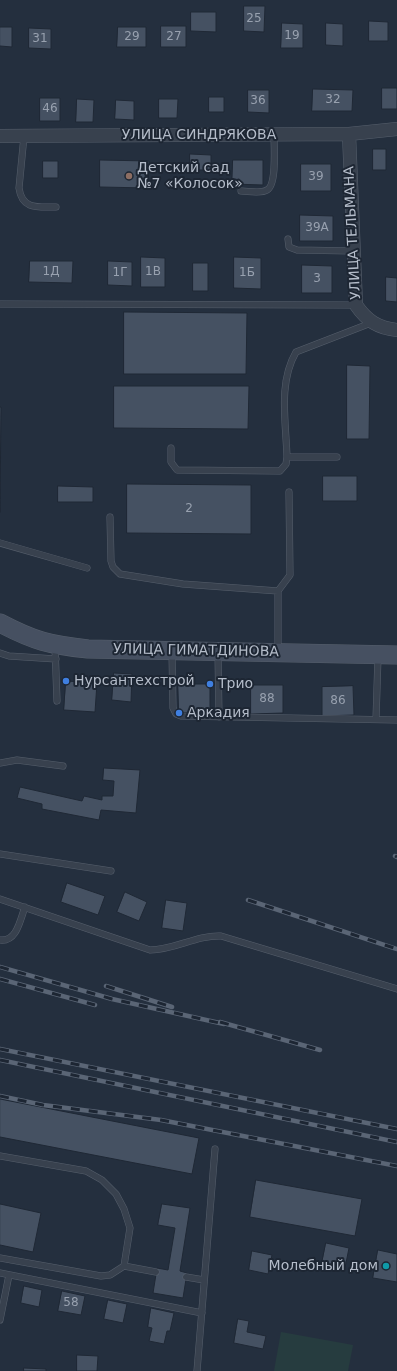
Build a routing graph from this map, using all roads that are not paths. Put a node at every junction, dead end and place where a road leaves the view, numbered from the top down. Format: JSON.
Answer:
{"nodes":[{"id":1,"x":397,"y":129,"type":"edge"},
{"id":2,"x":348,"y":134,"type":"junction"},
{"id":3,"x":274,"y":135,"type":"junction"},
{"id":4,"x":0,"y":136,"type":"edge"},
{"id":5,"x":24,"y":136,"type":"junction"},
{"id":6,"x":241,"y":191,"type":"dead end"},
{"id":7,"x":56,"y":207,"type":"dead end"},
{"id":8,"x":288,"y":239,"type":"dead end"},
{"id":9,"x":353,"y":251,"type":"junction"},
{"id":10,"x":0,"y":304,"type":"edge"},
{"id":11,"x":356,"y":305,"type":"junction"},
{"id":12,"x":371,"y":323,"type":"junction"},
{"id":13,"x":397,"y":330,"type":"edge"},
{"id":14,"x":171,"y":448,"type":"dead end"},
{"id":15,"x":287,"y":457,"type":"junction"},
{"id":16,"x":337,"y":457,"type":"dead end"},
{"id":17,"x":289,"y":492,"type":"dead end"},
{"id":18,"x":110,"y":517,"type":"dead end"},
{"id":19,"x":0,"y":543,"type":"edge"},
{"id":20,"x":87,"y":568,"type":"dead end"},
{"id":21,"x":278,"y":591,"type":"junction"},
{"id":22,"x":0,"y":623,"type":"edge"},
{"id":23,"x":172,"y":651,"type":"junction"},
{"id":24,"x":218,"y":652,"type":"junction"},
{"id":25,"x":0,"y":653,"type":"edge"},
{"id":26,"x":56,"y":653,"type":"junction"},
{"id":27,"x":278,"y":653,"type":"junction"},
{"id":28,"x":378,"y":655,"type":"junction"},
{"id":29,"x":397,"y":655,"type":"edge"},
{"id":30,"x":57,"y":701,"type":"dead end"},
{"id":31,"x":219,"y":717,"type":"junction"},
{"id":32,"x":376,"y":719,"type":"junction"},
{"id":33,"x":397,"y":720,"type":"edge"},
{"id":34,"x":0,"y":763,"type":"edge"},
{"id":35,"x":63,"y":766,"type":"dead end"},
{"id":36,"x":1,"y":855,"type":"edge"},
{"id":37,"x":0,"y":862,"type":"edge"},
{"id":38,"x":111,"y":871,"type":"dead end"},
{"id":39,"x":0,"y":899,"type":"edge"},
{"id":40,"x":25,"y":907,"type":"junction"},
{"id":41,"x":0,"y":940,"type":"edge"},
{"id":42,"x":397,"y":989,"type":"edge"},
{"id":43,"x":215,"y":1148,"type":"dead end"},
{"id":44,"x":0,"y":1156,"type":"edge"},
{"id":45,"x":0,"y":1258,"type":"edge"},
{"id":46,"x":124,"y":1266,"type":"junction"},
{"id":47,"x":156,"y":1272,"type":"dead end"},
{"id":48,"x":0,"y":1273,"type":"edge"},
{"id":49,"x":9,"y":1275,"type":"junction"},
{"id":50,"x":186,"y":1277,"type":"dead end"},
{"id":51,"x":204,"y":1280,"type":"junction"},
{"id":52,"x":202,"y":1313,"type":"junction"},
{"id":53,"x":0,"y":1320,"type":"edge"},
{"id":54,"x":197,"y":1371,"type":"edge"}],
"edges":[{"from":1,"to":2,"type":"street","name":"УЛИЦА СИНДРЯКОВА"},
{"from":2,"to":3,"type":"street","name":"УЛИЦА СИНДРЯКОВА"},
{"from":2,"to":9,"type":"street","name":"УЛИЦА ТЕЛЬМАНА"},
{"from":3,"to":5,"type":"street","name":"УЛИЦА СИНДРЯКОВА"},
{"from":3,"to":6,"type":"lane"},
{"from":4,"to":5,"type":"street","name":"УЛИЦА СИНДРЯКОВА"},
{"from":5,"to":7,"type":"lane"},
{"from":8,"to":9,"type":"lane"},
{"from":9,"to":11,"type":"street","name":"УЛИЦА ТЕЛЬМАНА"},
{"from":10,"to":11,"type":"lane"},
{"from":11,"to":12,"type":"street","name":"УЛИЦА ТЕЛЬМАНА"},
{"from":12,"to":13,"type":"street","name":"УЛИЦА ТЕЛЬМАНА"},
{"from":12,"to":15,"type":"lane"},
{"from":14,"to":15,"type":"lane"},
{"from":15,"to":16,"type":"lane"},
{"from":17,"to":21,"type":"lane"},
{"from":18,"to":21,"type":"lane"},
{"from":19,"to":20,"type":"lane"},
{"from":21,"to":27,"type":"lane"},
{"from":22,"to":26,"type":"main road","name":"УЛИЦА ГИМАТДИНОВА"},
{"from":23,"to":24,"type":"main road","name":"УЛИЦА ГИМАТДИНОВА"},
{"from":23,"to":26,"type":"main road","name":"УЛИЦА ГИМАТДИНОВА"},
{"from":23,"to":31,"type":"lane"},
{"from":24,"to":27,"type":"main road","name":"УЛИЦА ГИМАТДИНОВА"},
{"from":24,"to":31,"type":"lane"},
{"from":25,"to":26,"type":"lane"},
{"from":26,"to":30,"type":"lane"},
{"from":27,"to":28,"type":"main road","name":"УЛИЦА ГИМАТДИНОВА"},
{"from":28,"to":29,"type":"main road","name":"УЛИЦА ГИМАТДИНОВА"},
{"from":28,"to":32,"type":"lane"},
{"from":31,"to":32,"type":"lane"},
{"from":32,"to":33,"type":"lane"},
{"from":34,"to":35,"type":"lane"},
{"from":36,"to":37,"type":"lane"},
{"from":36,"to":38,"type":"lane"},
{"from":39,"to":40,"type":"lane"},
{"from":40,"to":41,"type":"lane"},
{"from":40,"to":42,"type":"lane"},
{"from":43,"to":51,"type":"lane"},
{"from":44,"to":46,"type":"lane"},
{"from":45,"to":46,"type":"lane"},
{"from":46,"to":47,"type":"lane"},
{"from":48,"to":49,"type":"lane"},
{"from":49,"to":52,"type":"lane"},
{"from":49,"to":53,"type":"lane"},
{"from":50,"to":51,"type":"lane"},
{"from":51,"to":52,"type":"lane"},
{"from":52,"to":54,"type":"lane"}]}
